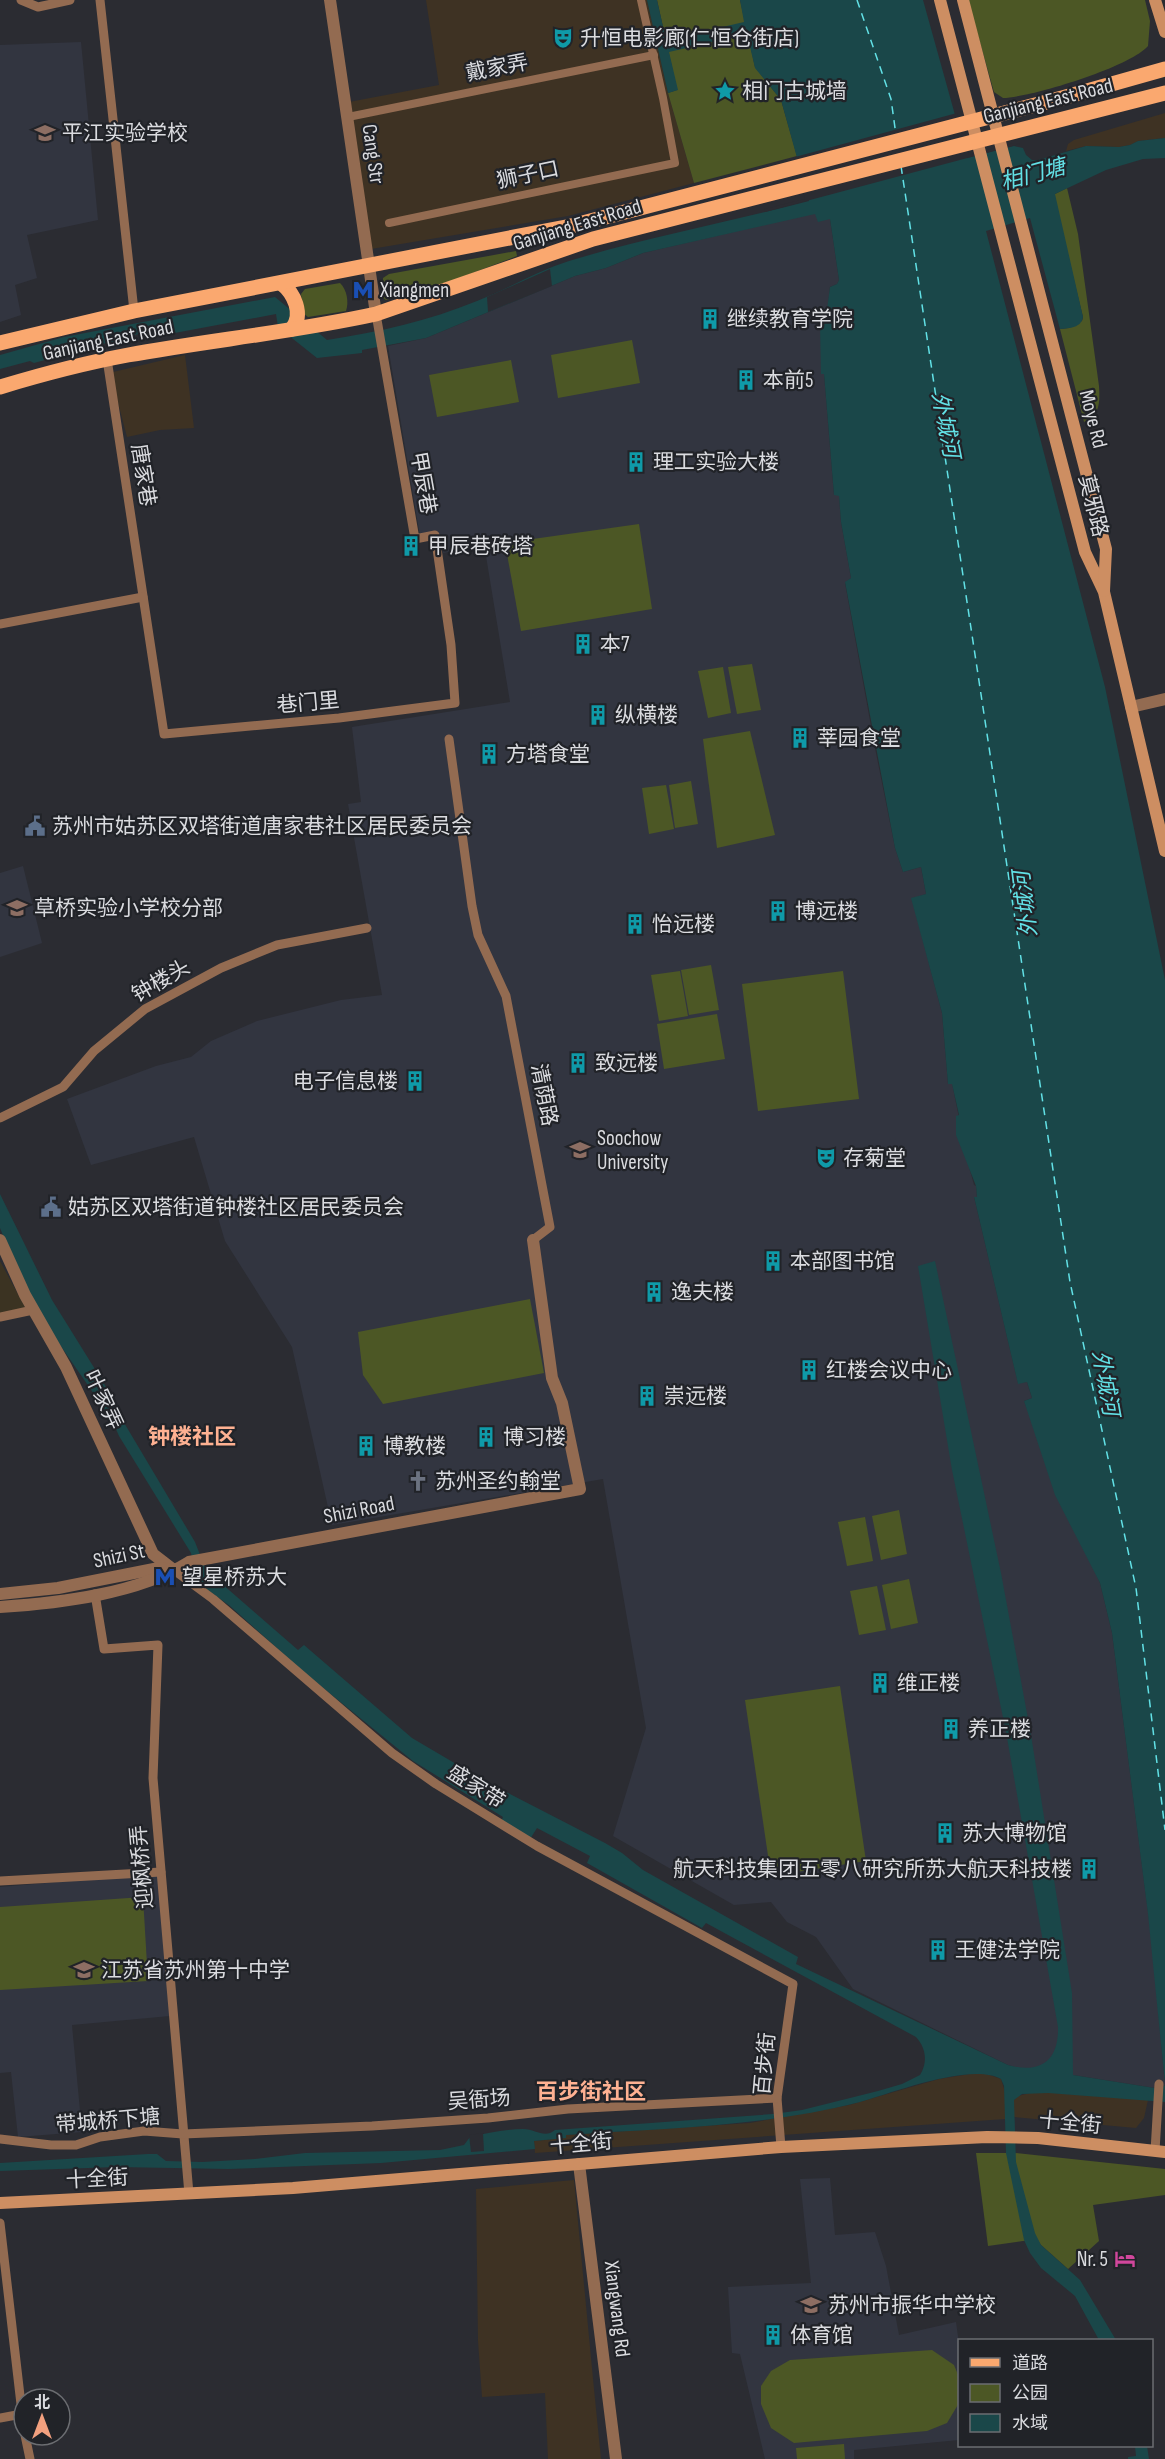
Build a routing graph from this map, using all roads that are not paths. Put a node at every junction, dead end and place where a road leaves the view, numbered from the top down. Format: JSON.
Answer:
{"nodes":[{"id":1,"x":21,"y":0,"type":"edge"},
{"id":2,"x":70,"y":0,"type":"edge"},
{"id":3,"x":100,"y":0,"type":"edge"},
{"id":4,"x":330,"y":0,"type":"edge"},
{"id":5,"x":641,"y":0,"type":"edge"},
{"id":6,"x":940,"y":0,"type":"edge"},
{"id":7,"x":963,"y":0,"type":"edge"},
{"id":8,"x":1155,"y":0,"type":"edge"},
{"id":9,"x":1165,"y":32,"type":"edge"},
{"id":10,"x":654,"y":55,"type":"junction"},
{"id":11,"x":1165,"y":69,"type":"edge"},
{"id":12,"x":1165,"y":93,"type":"edge"},
{"id":13,"x":348,"y":117,"type":"junction"},
{"id":14,"x":389,"y":223,"type":"dead end"},
{"id":15,"x":369,"y":267,"type":"junction"},
{"id":16,"x":281,"y":283,"type":"junction"},
{"id":17,"x":134,"y":311,"type":"junction"},
{"id":18,"x":377,"y":320,"type":"junction"},
{"id":19,"x":292,"y":329,"type":"junction"},
{"id":20,"x":0,"y":343,"type":"edge"},
{"id":21,"x":107,"y":359,"type":"junction"},
{"id":22,"x":0,"y":387,"type":"edge"},
{"id":23,"x":1104,"y":592,"type":"junction"},
{"id":24,"x":143,"y":597,"type":"junction"},
{"id":25,"x":0,"y":624,"type":"edge"},
{"id":26,"x":1165,"y":699,"type":"edge"},
{"id":27,"x":455,"y":703,"type":"joint"},
{"id":28,"x":1131,"y":707,"type":"junction"},
{"id":29,"x":164,"y":734,"type":"joint"},
{"id":30,"x":449,"y":739,"type":"dead end"},
{"id":31,"x":1165,"y":851,"type":"edge"},
{"id":32,"x":367,"y":928,"type":"dead end"},
{"id":33,"x":0,"y":1118,"type":"edge"},
{"id":34,"x":0,"y":1240,"type":"edge"},
{"id":35,"x":533,"y":1240,"type":"joint"},
{"id":36,"x":33,"y":1310,"type":"junction"},
{"id":37,"x":0,"y":1317,"type":"edge"},
{"id":38,"x":175,"y":1571,"type":"junction"},
{"id":39,"x":0,"y":1594,"type":"edge"},
{"id":40,"x":94,"y":1594,"type":"junction"},
{"id":41,"x":0,"y":1607,"type":"edge"},
{"id":42,"x":161,"y":1872,"type":"junction"},
{"id":43,"x":0,"y":1881,"type":"edge"},
{"id":44,"x":793,"y":1984,"type":"joint"},
{"id":45,"x":1160,"y":2084,"type":"dead end"},
{"id":46,"x":777,"y":2098,"type":"junction"},
{"id":47,"x":183,"y":2133,"type":"junction"},
{"id":48,"x":0,"y":2139,"type":"edge"},
{"id":49,"x":781,"y":2147,"type":"junction"},
{"id":50,"x":1161,"y":2152,"type":"edge"},
{"id":51,"x":579,"y":2164,"type":"junction"},
{"id":52,"x":189,"y":2194,"type":"junction"},
{"id":53,"x":0,"y":2204,"type":"edge"},
{"id":54,"x":0,"y":2223,"type":"edge"},
{"id":55,"x":19,"y":2387,"type":"edge"},
{"id":56,"x":616,"y":2459,"type":"edge"}],
"edges":[{"from":1,"to":2,"type":"street"},
{"from":3,"to":17,"type":"street"},
{"from":4,"to":13,"type":"street","name":"Cang Str"},
{"from":5,"to":10,"type":"street"},
{"from":6,"to":23,"type":"main road","name":"莫邪路"},
{"from":7,"to":23,"type":"main road","name":"Moye Rd"},
{"from":8,"to":9,"type":"main road"},
{"from":10,"to":13,"type":"street","name":"戴家弄"},
{"from":10,"to":14,"type":"street","name":"狮子口"},
{"from":11,"to":15,"type":"main road","name":"Ganjiang East Road"},
{"from":12,"to":18,"type":"main road","name":"Ganjiang East Road"},
{"from":13,"to":15,"type":"street","name":"Cang Str"},
{"from":15,"to":16,"type":"main road","name":"Ganjiang East Road"},
{"from":15,"to":18,"type":"street","name":"Cang Str"},
{"from":16,"to":17,"type":"main road","name":"Ganjiang East Road"},
{"from":16,"to":19,"type":"main road"},
{"from":17,"to":20,"type":"main road","name":"Ganjiang East Road"},
{"from":18,"to":19,"type":"main road","name":"Ganjiang East Road"},
{"from":18,"to":27,"type":"street","name":"甲辰巷"},
{"from":19,"to":21,"type":"main road","name":"Ganjiang East Road"},
{"from":21,"to":22,"type":"main road","name":"Ganjiang East Road"},
{"from":21,"to":24,"type":"street","name":"唐家巷"},
{"from":23,"to":28,"type":"main road","name":"Moye Rd"},
{"from":24,"to":25,"type":"street"},
{"from":24,"to":29,"type":"street","name":"唐家巷"},
{"from":26,"to":28,"type":"street"},
{"from":27,"to":29,"type":"street","name":"巷门里"},
{"from":28,"to":31,"type":"main road","name":"Moye Rd"},
{"from":30,"to":35,"type":"street","name":"清荫路"},
{"from":32,"to":33,"type":"street","name":"钟楼头"},
{"from":34,"to":36,"type":"street","name":"叶家弄"},
{"from":35,"to":38,"type":"street","name":"清荫路"},
{"from":36,"to":37,"type":"street"},
{"from":36,"to":38,"type":"street","name":"叶家弄"},
{"from":38,"to":39,"type":"street","name":"Shizi St"},
{"from":38,"to":40,"type":"street","name":"Shizi St"},
{"from":38,"to":44,"type":"street","name":"盛家带"},
{"from":40,"to":41,"type":"street","name":"Shizi St"},
{"from":40,"to":42,"type":"street","name":"迎枫桥弄"},
{"from":42,"to":43,"type":"street"},
{"from":42,"to":47,"type":"street","name":"迎枫桥弄"},
{"from":44,"to":46,"type":"street","name":"百步街"},
{"from":45,"to":50,"type":"street"},
{"from":46,"to":47,"type":"street","name":"吴衙场"},
{"from":46,"to":49,"type":"street","name":"百步街"},
{"from":47,"to":48,"type":"street","name":"带城桥下塘"},
{"from":47,"to":52,"type":"street","name":"迎枫桥弄"},
{"from":49,"to":50,"type":"main road","name":"十全街"},
{"from":49,"to":51,"type":"main road","name":"十全街"},
{"from":51,"to":52,"type":"main road","name":"十全街"},
{"from":51,"to":56,"type":"street","name":"Xiangwang Rd"},
{"from":52,"to":53,"type":"main road","name":"十全街"},
{"from":54,"to":55,"type":"street"}]}
